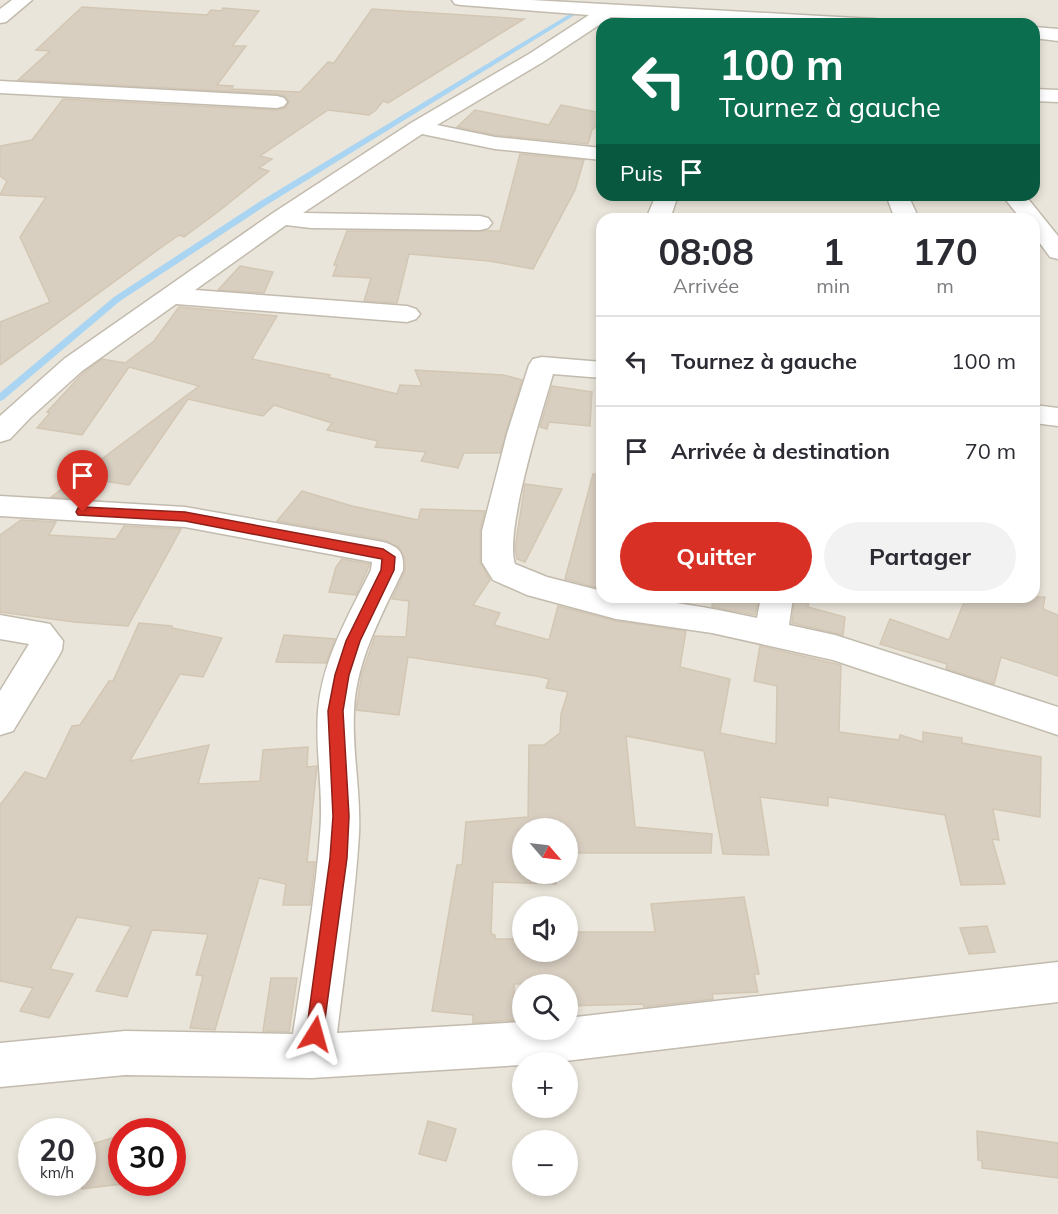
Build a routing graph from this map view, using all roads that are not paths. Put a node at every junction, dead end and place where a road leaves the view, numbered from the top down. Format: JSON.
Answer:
{"nodes":[{"id":1,"x":23,"y":0,"type":"edge"},
{"id":2,"x":460,"y":0,"type":"edge"},
{"id":3,"x":607,"y":11,"type":"junction"},
{"id":4,"x":0,"y":18,"type":"edge"},
{"id":5,"x":596,"y":18,"type":"edge"},
{"id":6,"x":596,"y":18,"type":"edge"},
{"id":7,"x":751,"y":18,"type":"edge"},
{"id":8,"x":1040,"y":34,"type":"edge"},
{"id":9,"x":1058,"y":35,"type":"edge"},
{"id":10,"x":0,"y":87,"type":"edge"},
{"id":11,"x":1040,"y":95,"type":"edge"},
{"id":12,"x":1058,"y":96,"type":"edge"},
{"id":13,"x":277,"y":102,"type":"dead end"},
{"id":14,"x":418,"y":127,"type":"junction"},
{"id":15,"x":596,"y":153,"type":"edge"},
{"id":16,"x":1018,"y":201,"type":"edge"},
{"id":17,"x":1027,"y":213,"type":"edge"},
{"id":18,"x":281,"y":218,"type":"junction"},
{"id":19,"x":480,"y":223,"type":"dead end"},
{"id":20,"x":1040,"y":229,"type":"edge"},
{"id":21,"x":1058,"y":252,"type":"edge"},
{"id":22,"x":174,"y":296,"type":"junction"},
{"id":23,"x":407,"y":314,"type":"dead end"},
{"id":24,"x":596,"y":369,"type":"edge"},
{"id":25,"x":1040,"y":415,"type":"edge"},
{"id":26,"x":1058,"y":417,"type":"edge"},
{"id":27,"x":0,"y":433,"type":"edge"},
{"id":28,"x":0,"y":506,"type":"edge"},
{"id":29,"x":596,"y":603,"type":"edge"},
{"id":30,"x":597,"y":603,"type":"edge"},
{"id":31,"x":776,"y":603,"type":"edge"},
{"id":32,"x":0,"y":627,"type":"edge"},
{"id":33,"x":771,"y":634,"type":"junction"},
{"id":34,"x":0,"y":721,"type":"edge"},
{"id":35,"x":1058,"y":723,"type":"edge"},
{"id":36,"x":1058,"y":982,"type":"edge"},
{"id":37,"x":312,"y":1056,"type":"junction"},
{"id":38,"x":0,"y":1065,"type":"edge"}],
"edges":[{"from":1,"to":4,"type":"street"},
{"from":2,"to":3,"type":"street"},
{"from":3,"to":5,"type":"street"},
{"from":3,"to":7,"type":"street"},
{"from":6,"to":14,"type":"street"},
{"from":8,"to":9,"type":"street"},
{"from":10,"to":13,"type":"street"},
{"from":11,"to":12,"type":"street"},
{"from":14,"to":15,"type":"street"},
{"from":14,"to":18,"type":"street"},
{"from":16,"to":17,"type":"street"},
{"from":18,"to":19,"type":"street"},
{"from":18,"to":22,"type":"street"},
{"from":20,"to":21,"type":"street"},
{"from":22,"to":23,"type":"street"},
{"from":22,"to":27,"type":"street"},
{"from":24,"to":29,"type":"street"},
{"from":25,"to":26,"type":"street"},
{"from":28,"to":37,"type":"street"},
{"from":30,"to":33,"type":"street"},
{"from":31,"to":33,"type":"street"},
{"from":32,"to":34,"type":"street"},
{"from":33,"to":35,"type":"street"},
{"from":36,"to":37,"type":"street"},
{"from":37,"to":38,"type":"street"}]}
